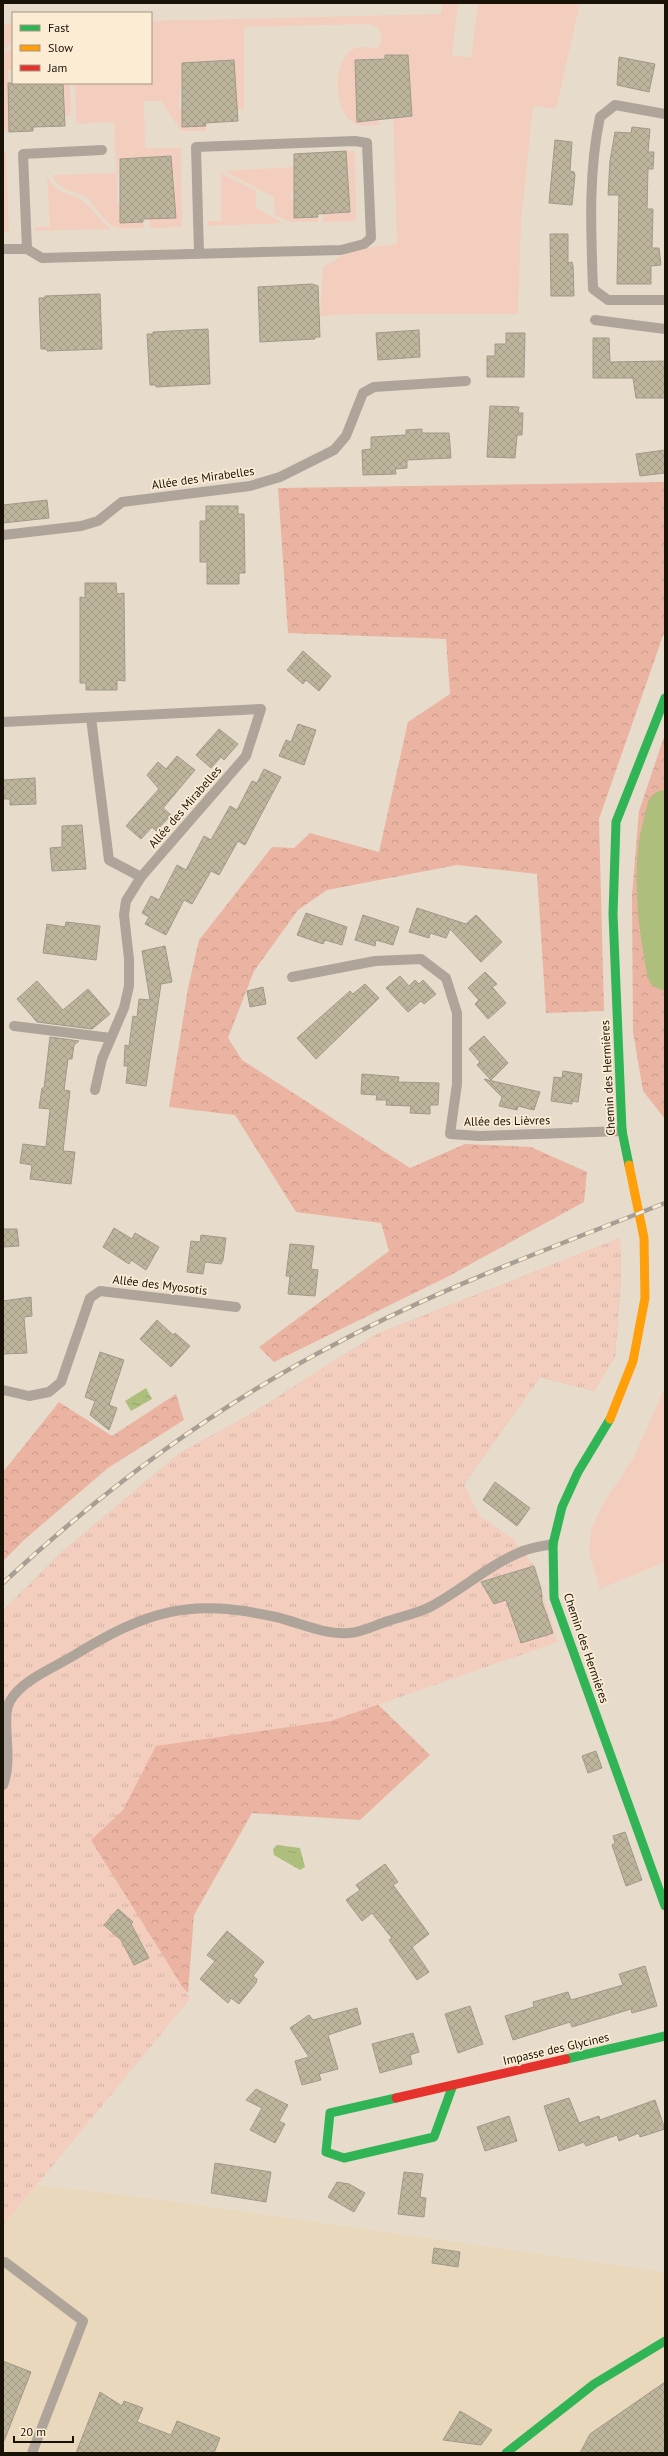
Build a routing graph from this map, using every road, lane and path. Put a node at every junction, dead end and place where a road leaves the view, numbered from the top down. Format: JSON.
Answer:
{"nodes":[{"id":1,"x":665,"y":114,"type":"edge"},
{"id":2,"x":102,"y":150,"type":"dead end"},
{"id":3,"x":3,"y":249,"type":"edge"},
{"id":4,"x":27,"y":249,"type":"junction"},
{"id":5,"x":199,"y":253,"type":"junction"},
{"id":6,"x":665,"y":300,"type":"edge"},
{"id":7,"x":595,"y":320,"type":"dead end"},
{"id":8,"x":665,"y":329,"type":"edge"},
{"id":9,"x":466,"y":381,"type":"dead end"},
{"id":10,"x":3,"y":534,"type":"edge"},
{"id":11,"x":665,"y":698,"type":"edge"},
{"id":12,"x":91,"y":718,"type":"junction"},
{"id":13,"x":3,"y":722,"type":"edge"},
{"id":14,"x":141,"y":877,"type":"junction"},
{"id":15,"x":292,"y":977,"type":"dead end"},
{"id":16,"x":14,"y":1026,"type":"dead end"},
{"id":17,"x":111,"y":1038,"type":"junction"},
{"id":18,"x":95,"y":1090,"type":"dead end"},
{"id":19,"x":622,"y":1131,"type":"junction"},
{"id":20,"x":236,"y":1307,"type":"dead end"},
{"id":21,"x":3,"y":1390,"type":"edge"},
{"id":22,"x":554,"y":1544,"type":"junction"},
{"id":23,"x":3,"y":1785,"type":"edge"},
{"id":24,"x":665,"y":1906,"type":"edge"},
{"id":25,"x":665,"y":2036,"type":"edge"},
{"id":26,"x":453,"y":2085,"type":"junction"},
{"id":27,"x":5,"y":2262,"type":"dead end"},
{"id":28,"x":665,"y":2341,"type":"edge"},
{"id":29,"x":32,"y":2453,"type":"edge"},
{"id":30,"x":506,"y":2453,"type":"edge"}],
"edges":[{"from":1,"to":6,"type":"lane"},
{"from":2,"to":4,"type":"lane"},
{"from":3,"to":4,"type":"lane"},
{"from":4,"to":5,"type":"lane"},
{"from":5,"to":5,"type":"lane"},
{"from":7,"to":8,"type":"lane"},
{"from":9,"to":10,"type":"lane","name":"Allée des Mirabelles"},
{"from":11,"to":19,"type":"street","name":"Chemin des Hermières"},
{"from":12,"to":13,"type":"lane","name":"Allée des Mirabelles"},
{"from":12,"to":14,"type":"lane"},
{"from":12,"to":14,"type":"lane","name":"Allée des Mirabelles"},
{"from":14,"to":17,"type":"lane","name":"Allée des Mirabelles"},
{"from":15,"to":19,"type":"lane","name":"Allée des Lièvres"},
{"from":16,"to":17,"type":"lane"},
{"from":17,"to":18,"type":"lane","name":"Allée des Mirabelles"},
{"from":19,"to":22,"type":"street","name":"Chemin des Hermières"},
{"from":20,"to":21,"type":"lane","name":"Allée des Myosotis"},
{"from":22,"to":23,"type":"lane"},
{"from":22,"to":24,"type":"street","name":"Chemin des Hermières"},
{"from":25,"to":26,"type":"street","name":"Impasse des Glycines"},
{"from":26,"to":26,"type":"street","name":"Impasse des Glycines"},
{"from":27,"to":29,"type":"lane"},
{"from":28,"to":30,"type":"street"}]}
